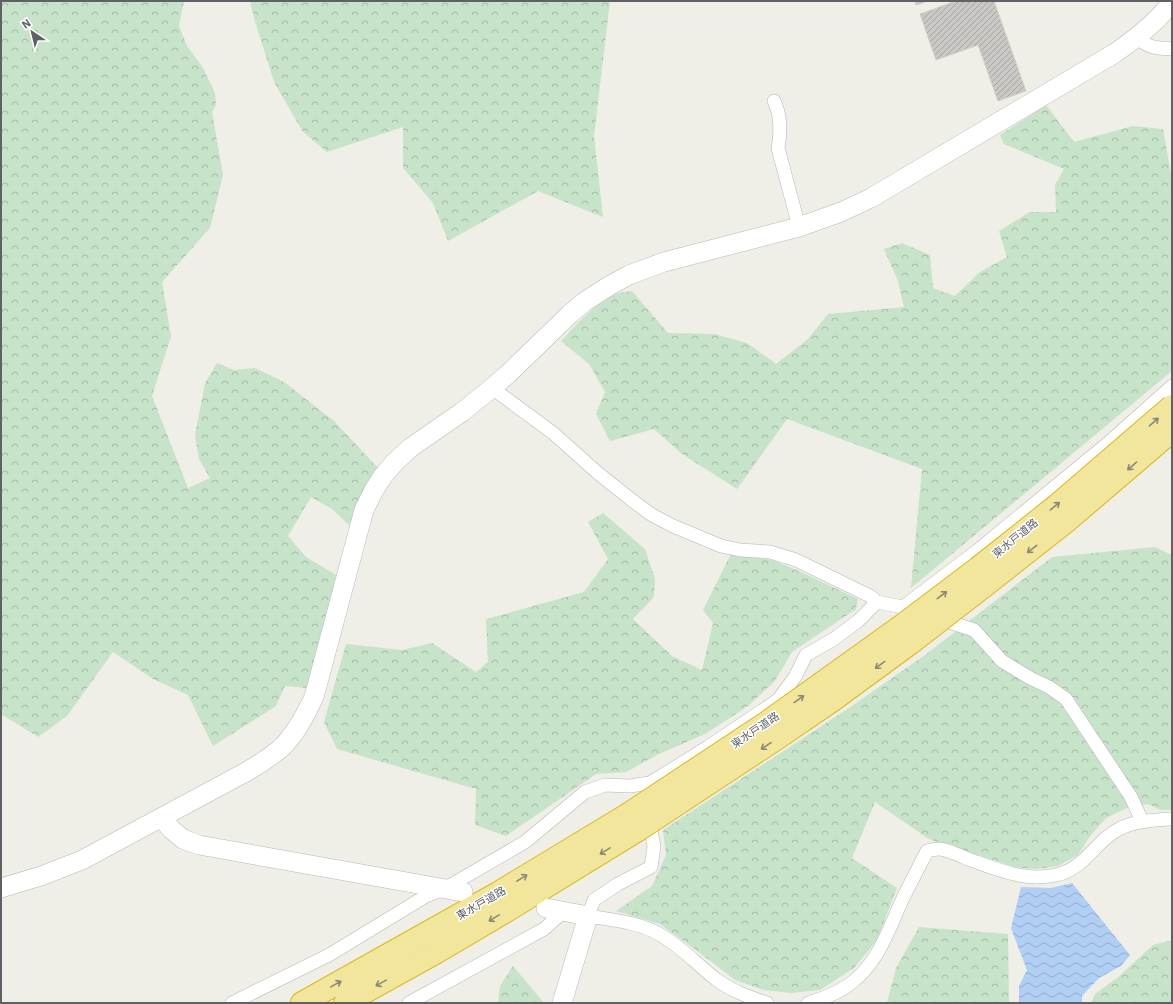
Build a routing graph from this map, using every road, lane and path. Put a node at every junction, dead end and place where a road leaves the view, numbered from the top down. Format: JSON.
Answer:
{"nodes":[{"id":1,"x":1172,"y":2,"type":"edge"},
{"id":2,"x":1137,"y":38,"type":"junction"},
{"id":3,"x":1172,"y":50,"type":"edge"},
{"id":4,"x":774,"y":101,"type":"dead end"},
{"id":5,"x":799,"y":227,"type":"junction"},
{"id":6,"x":1172,"y":386,"type":"edge"},
{"id":7,"x":492,"y":388,"type":"junction"},
{"id":8,"x":1172,"y":406,"type":"edge"},
{"id":9,"x":1172,"y":431,"type":"edge"},
{"id":10,"x":877,"y":602,"type":"junction"},
{"id":11,"x":905,"y":625,"type":"junction"},
{"id":12,"x":630,"y":786,"type":"junction"},
{"id":13,"x":162,"y":818,"type":"junction"},
{"id":14,"x":1172,"y":819,"type":"edge"},
{"id":15,"x":1142,"y":821,"type":"junction"},
{"id":16,"x":633,"y":822,"type":"junction"},
{"id":17,"x":1,"y":888,"type":"edge"},
{"id":18,"x":444,"y":889,"type":"junction"},
{"id":19,"x":463,"y":892,"type":"dead end"},
{"id":20,"x":555,"y":910,"type":"joint"},
{"id":21,"x":588,"y":916,"type":"junction"},
{"id":22,"x":232,"y":1003,"type":"edge"},
{"id":23,"x":302,"y":1003,"type":"edge"},
{"id":24,"x":345,"y":1003,"type":"edge"},
{"id":25,"x":409,"y":1003,"type":"edge"},
{"id":26,"x":562,"y":1003,"type":"edge"},
{"id":27,"x":767,"y":1003,"type":"edge"},
{"id":28,"x":808,"y":1003,"type":"edge"}],
"edges":[{"from":1,"to":2,"type":"street"},
{"from":2,"to":3,"type":"street"},
{"from":2,"to":5,"type":"street"},
{"from":4,"to":5,"type":"street"},
{"from":5,"to":7,"type":"street"},
{"from":6,"to":11,"type":"street"},
{"from":7,"to":10,"type":"street"},
{"from":7,"to":13,"type":"street"},
{"from":11,"to":8,"type":"highway","name":"東水戸道路","one_way":true,"bridge":true},
{"from":9,"to":11,"type":"highway","name":"東水戸道路","one_way":true,"bridge":true},
{"from":10,"to":11,"type":"street"},
{"from":10,"to":12,"type":"street"},
{"from":11,"to":15,"type":"street"},
{"from":11,"to":16,"type":"highway","name":"東水戸道路","bridge":true},
{"from":12,"to":18,"type":"street"},
{"from":12,"to":21,"type":"street"},
{"from":13,"to":17,"type":"street"},
{"from":13,"to":18,"type":"street"},
{"from":14,"to":15,"type":"street"},
{"from":15,"to":28,"type":"street"},
{"from":23,"to":16,"type":"highway","name":"東水戸道路","one_way":true},
{"from":16,"to":24,"type":"highway","name":"東水戸道路","one_way":true},
{"from":18,"to":19,"type":"street"},
{"from":18,"to":22,"type":"street"},
{"from":20,"to":21,"type":"street"},
{"from":20,"to":25,"type":"street"},
{"from":21,"to":26,"type":"street"},
{"from":21,"to":27,"type":"street"}]}
